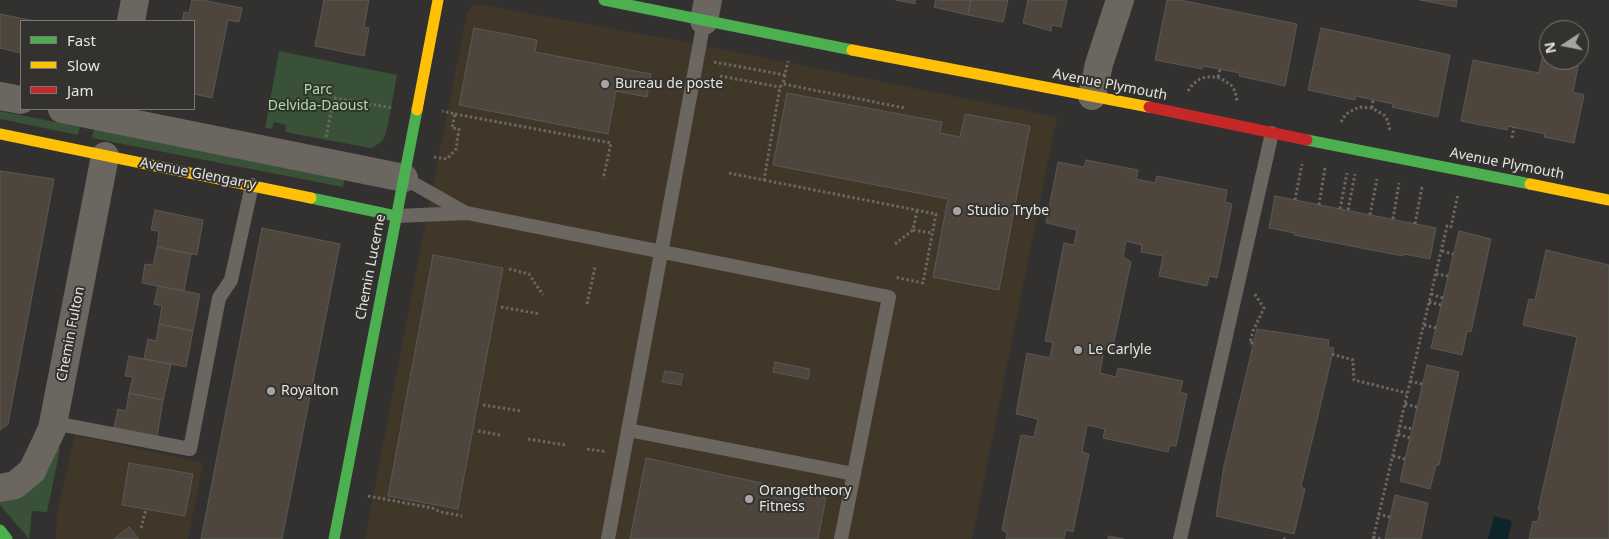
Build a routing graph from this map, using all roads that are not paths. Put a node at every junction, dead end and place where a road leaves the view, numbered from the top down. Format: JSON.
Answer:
{"nodes":[{"id":1,"x":135,"y":0,"type":"edge"},
{"id":2,"x":438,"y":0,"type":"edge"},
{"id":3,"x":604,"y":0,"type":"edge"},
{"id":4,"x":1120,"y":0,"type":"edge"},
{"id":5,"x":706,"y":10,"type":"edge"},
{"id":6,"x":131,"y":20,"type":"edge"},
{"id":7,"x":0,"y":96,"type":"edge"},
{"id":8,"x":1092,"y":96,"type":"junction"},
{"id":9,"x":20,"y":100,"type":"edge"},
{"id":10,"x":73,"y":110,"type":"edge"},
{"id":11,"x":115,"y":114,"type":"edge"},
{"id":12,"x":1272,"y":133,"type":"junction"},
{"id":13,"x":0,"y":134,"type":"edge"},
{"id":14,"x":105,"y":156,"type":"junction"},
{"id":15,"x":404,"y":178,"type":"junction"},
{"id":16,"x":252,"y":185,"type":"junction"},
{"id":17,"x":1609,"y":200,"type":"edge"},
{"id":18,"x":467,"y":213,"type":"junction"},
{"id":19,"x":396,"y":216,"type":"junction"},
{"id":20,"x":662,"y":252,"type":"junction"},
{"id":21,"x":54,"y":423,"type":"junction"},
{"id":22,"x":628,"y":430,"type":"junction"},
{"id":23,"x":854,"y":474,"type":"junction"},
{"id":24,"x":0,"y":488,"type":"edge"},
{"id":25,"x":0,"y":530,"type":"edge"},
{"id":26,"x":7,"y":539,"type":"edge"},
{"id":27,"x":334,"y":539,"type":"edge"},
{"id":28,"x":608,"y":539,"type":"edge"},
{"id":29,"x":841,"y":539,"type":"edge"},
{"id":30,"x":1180,"y":539,"type":"edge"}],
"edges":[{"from":1,"to":6,"type":"street"},
{"from":2,"to":15,"type":"street","name":"Chemin Lucerne"},
{"from":3,"to":5,"type":"street","name":"Avenue Plymouth"},
{"from":4,"to":8,"type":"street"},
{"from":5,"to":8,"type":"street","name":"Avenue Plymouth"},
{"from":5,"to":20,"type":"lane"},
{"from":7,"to":9,"type":"street"},
{"from":8,"to":12,"type":"street","name":"Avenue Plymouth"},
{"from":10,"to":11,"type":"street"},
{"from":11,"to":15,"type":"street"},
{"from":12,"to":17,"type":"street","name":"Avenue Plymouth"},
{"from":12,"to":30,"type":"lane"},
{"from":13,"to":14,"type":"street","name":"Avenue Glengarry"},
{"from":14,"to":16,"type":"street","name":"Avenue Glengarry"},
{"from":14,"to":21,"type":"street","name":"Chemin Fulton"},
{"from":15,"to":18,"type":"lane"},
{"from":15,"to":19,"type":"street","name":"Chemin Lucerne"},
{"from":16,"to":19,"type":"street","name":"Avenue Glengarry"},
{"from":16,"to":21,"type":"lane"},
{"from":18,"to":19,"type":"lane"},
{"from":18,"to":20,"type":"lane"},
{"from":19,"to":27,"type":"street","name":"Chemin Lucerne"},
{"from":20,"to":22,"type":"lane"},
{"from":20,"to":23,"type":"lane"},
{"from":21,"to":24,"type":"street","name":"Chemin Fulton"},
{"from":22,"to":23,"type":"lane"},
{"from":22,"to":28,"type":"lane"},
{"from":23,"to":29,"type":"lane"},
{"from":25,"to":26,"type":"street"}]}
